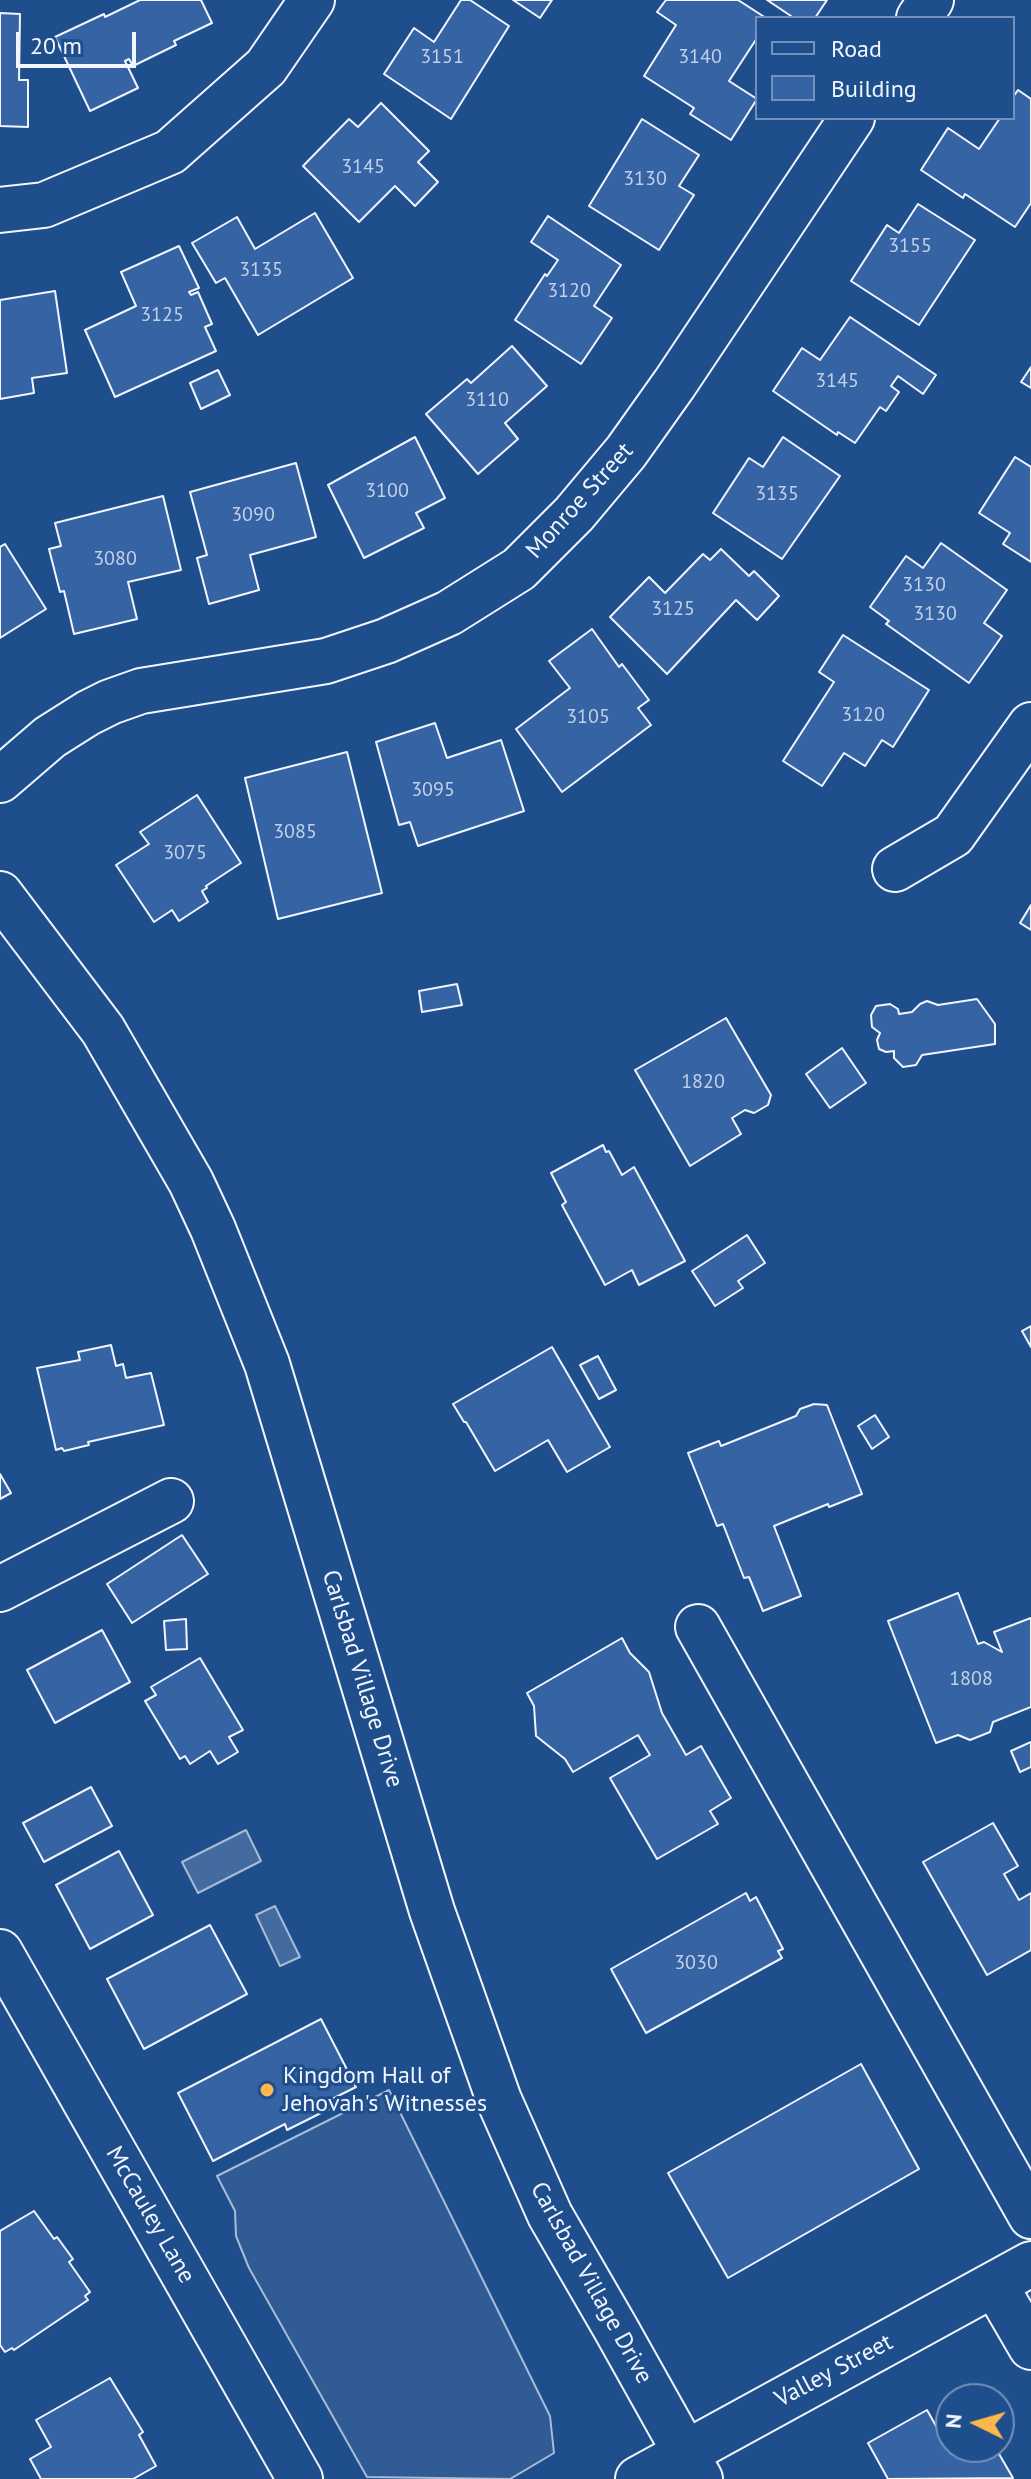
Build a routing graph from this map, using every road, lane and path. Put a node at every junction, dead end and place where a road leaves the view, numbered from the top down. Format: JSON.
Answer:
{"nodes":[{"id":1,"x":312,"y":0,"type":"edge"},
{"id":2,"x":851,"y":120,"type":"edge"},
{"id":3,"x":0,"y":210,"type":"edge"},
{"id":4,"x":1031,"y":725,"type":"edge"},
{"id":5,"x":0,"y":780,"type":"edge"},
{"id":6,"x":895,"y":869,"type":"dead end"},
{"id":7,"x":0,"y":894,"type":"edge"},
{"id":8,"x":171,"y":1501,"type":"dead end"},
{"id":9,"x":0,"y":1589,"type":"edge"},
{"id":10,"x":698,"y":1627,"type":"dead end"},
{"id":11,"x":0,"y":1952,"type":"edge"},
{"id":12,"x":1031,"y":2216,"type":"edge"},
{"id":13,"x":1013,"y":2274,"type":"edge"},
{"id":14,"x":1031,"y":2347,"type":"edge"},
{"id":15,"x":692,"y":2465,"type":"edge"},
{"id":16,"x":300,"y":2479,"type":"edge"},
{"id":17,"x":638,"y":2479,"type":"edge"}],
"edges":[{"from":1,"to":3,"type":"main road"},
{"from":2,"to":5,"type":"main road","name":"Monroe Street"},
{"from":4,"to":6,"type":"main road"},
{"from":7,"to":15,"type":"main road","name":"Carlsbad Village Drive"},
{"from":8,"to":9,"type":"main road"},
{"from":10,"to":12,"type":"main road"},
{"from":11,"to":16,"type":"main road","name":"McCauley Lane"},
{"from":13,"to":14,"type":"main road"},
{"from":13,"to":15,"type":"main road","name":"Valley Street"},
{"from":15,"to":17,"type":"main road","name":"Valley Street"}]}
